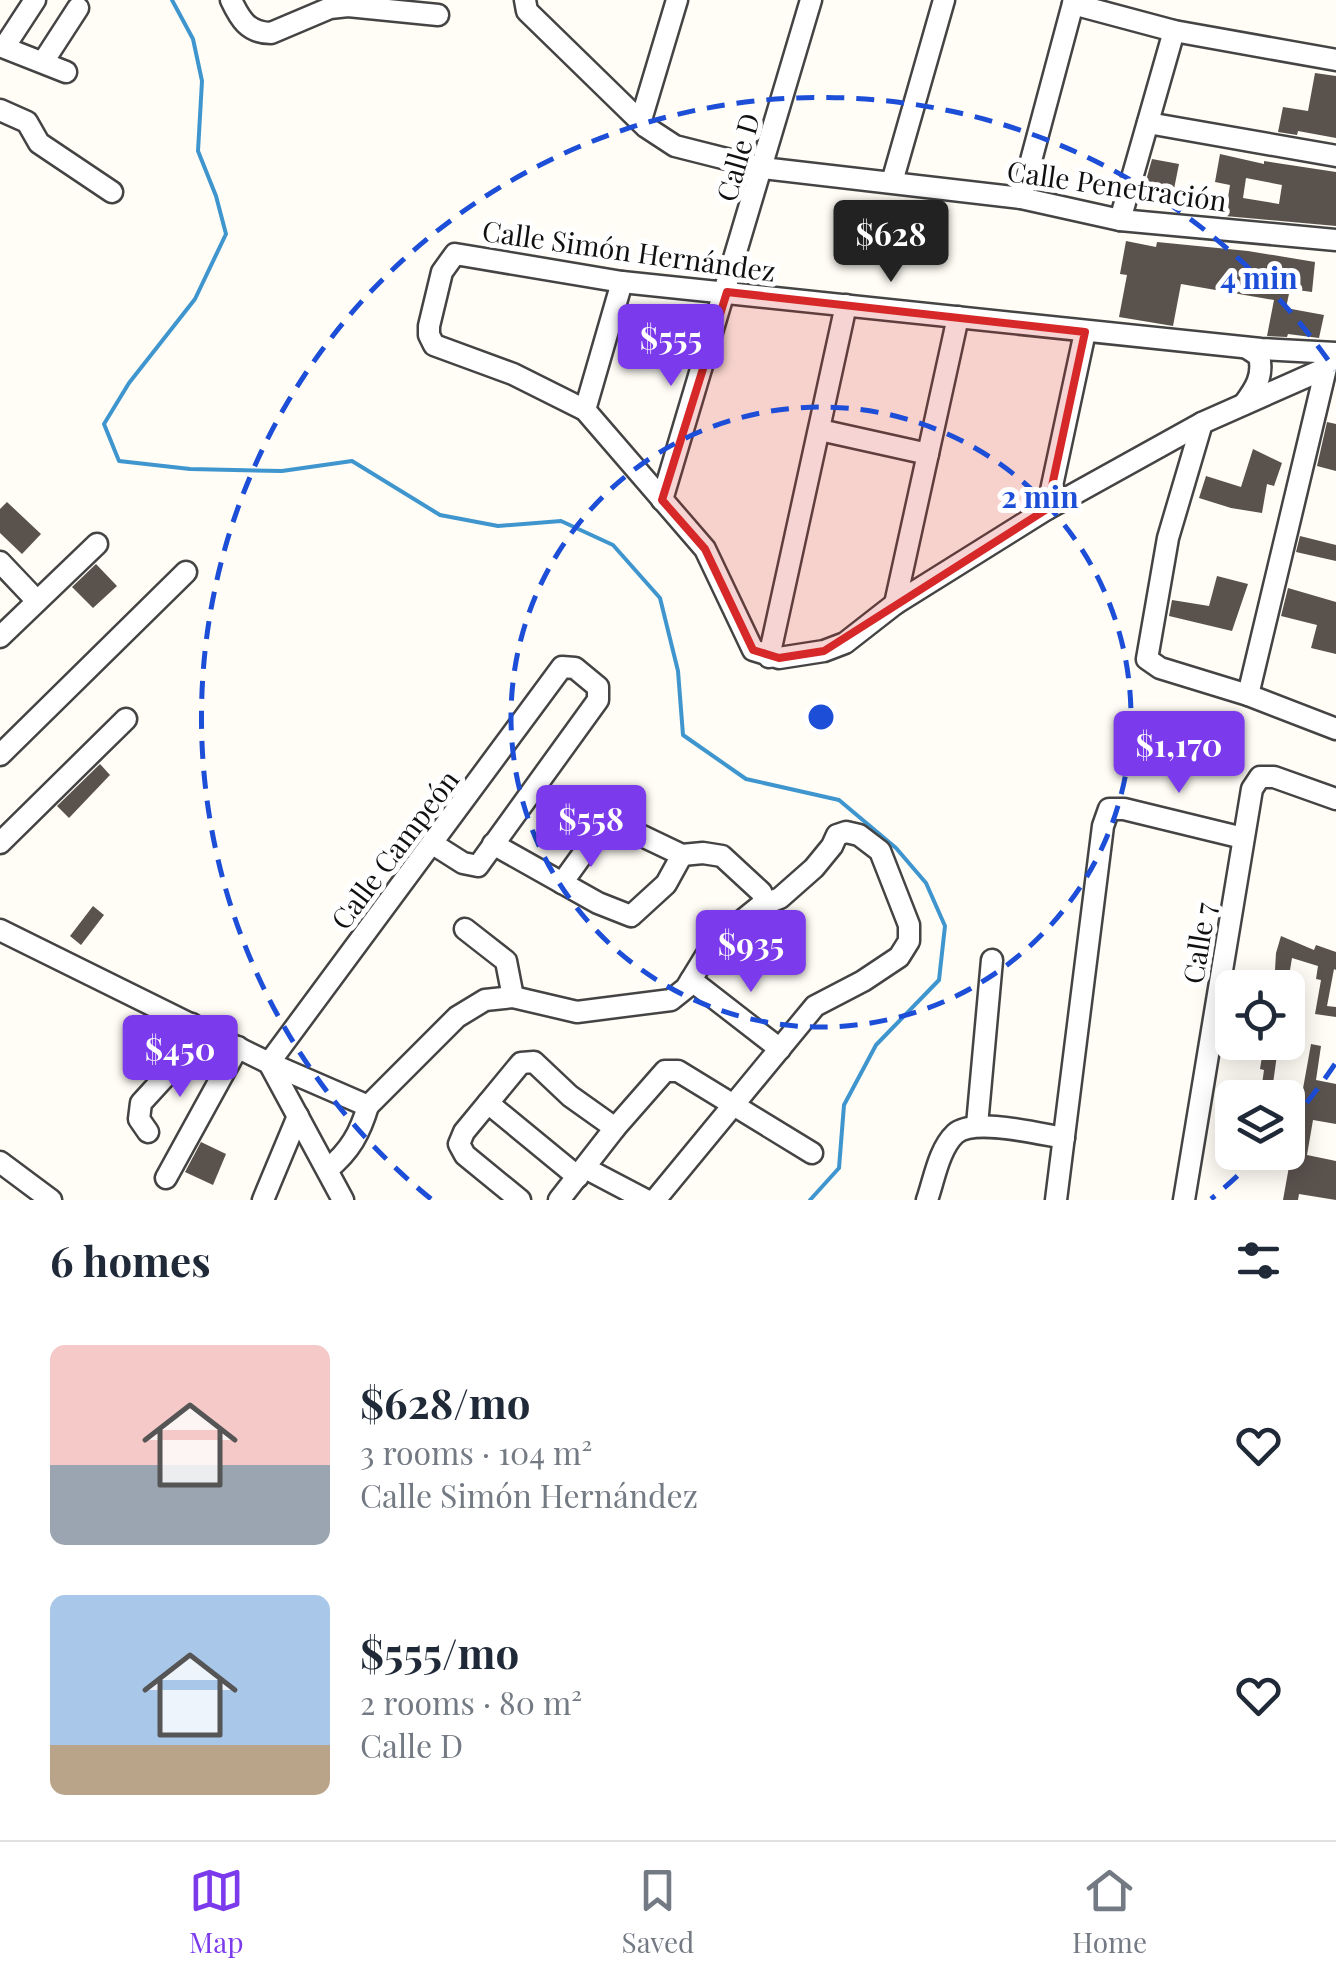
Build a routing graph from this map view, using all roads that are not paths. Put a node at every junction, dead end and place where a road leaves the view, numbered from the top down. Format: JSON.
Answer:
{"nodes":[{"id":1,"x":34,"y":0,"type":"edge"},
{"id":2,"x":231,"y":0,"type":"edge"},
{"id":3,"x":677,"y":0,"type":"edge"},
{"id":4,"x":811,"y":0,"type":"edge"},
{"id":5,"x":944,"y":0,"type":"edge"},
{"id":6,"x":1074,"y":2,"type":"edge"},
{"id":7,"x":526,"y":6,"type":"edge"},
{"id":8,"x":78,"y":8,"type":"dead end"},
{"id":9,"x":438,"y":14,"type":"dead end"},
{"id":10,"x":1174,"y":31,"type":"junction"},
{"id":11,"x":2,"y":46,"type":"edge"},
{"id":12,"x":1336,"y":60,"type":"edge"},
{"id":13,"x":43,"y":62,"type":"junction"},
{"id":14,"x":66,"y":72,"type":"dead end"},
{"id":15,"x":0,"y":110,"type":"edge"},
{"id":16,"x":642,"y":120,"type":"junction"},
{"id":17,"x":1148,"y":123,"type":"junction"},
{"id":18,"x":1336,"y":156,"type":"edge"},
{"id":19,"x":762,"y":168,"type":"junction"},
{"id":20,"x":892,"y":182,"type":"junction"},
{"id":21,"x":112,"y":192,"type":"dead end"},
{"id":22,"x":1020,"y":198,"type":"junction"},
{"id":23,"x":1120,"y":220,"type":"junction"},
{"id":24,"x":1336,"y":240,"type":"edge"},
{"id":25,"x":622,"y":282,"type":"junction"},
{"id":26,"x":727,"y":292,"type":"junction"},
{"id":27,"x":846,"y":305,"type":"junction"},
{"id":28,"x":958,"y":317,"type":"junction"},
{"id":29,"x":1085,"y":332,"type":"junction"},
{"id":30,"x":1247,"y":348,"type":"junction"},
{"id":31,"x":1333,"y":356,"type":"edge"},
{"id":32,"x":1244,"y":405,"type":"junction"},
{"id":33,"x":585,"y":410,"type":"junction"},
{"id":34,"x":1202,"y":424,"type":"junction"},
{"id":35,"x":820,"y":430,"type":"junction"},
{"id":36,"x":928,"y":454,"type":"junction"},
{"id":37,"x":662,"y":500,"type":"junction"},
{"id":38,"x":1047,"y":508,"type":"junction"},
{"id":39,"x":97,"y":544,"type":"dead end"},
{"id":40,"x":0,"y":562,"type":"edge"},
{"id":41,"x":186,"y":572,"type":"dead end"},
{"id":42,"x":37,"y":601,"type":"junction"},
{"id":43,"x":895,"y":604,"type":"junction"},
{"id":44,"x":0,"y":637,"type":"edge"},
{"id":45,"x":769,"y":657,"type":"junction"},
{"id":46,"x":1248,"y":694,"type":"junction"},
{"id":47,"x":126,"y":719,"type":"dead end"},
{"id":48,"x":1336,"y":729,"type":"edge"},
{"id":49,"x":0,"y":755,"type":"edge"},
{"id":50,"x":1336,"y":799,"type":"edge"},
{"id":51,"x":1243,"y":838,"type":"junction"},
{"id":52,"x":0,"y":842,"type":"edge"},
{"id":53,"x":433,"y":844,"type":"junction"},
{"id":54,"x":493,"y":844,"type":"junction"},
{"id":55,"x":682,"y":855,"type":"junction"},
{"id":56,"x":562,"y":883,"type":"junction"},
{"id":57,"x":766,"y":904,"type":"junction"},
{"id":58,"x":465,"y":929,"type":"dead end"},
{"id":59,"x":0,"y":930,"type":"edge"},
{"id":60,"x":992,"y":960,"type":"dead end"},
{"id":61,"x":691,"y":980,"type":"junction"},
{"id":62,"x":513,"y":998,"type":"junction"},
{"id":63,"x":192,"y":1024,"type":"junction"},
{"id":64,"x":238,"y":1047,"type":"junction"},
{"id":65,"x":780,"y":1048,"type":"junction"},
{"id":66,"x":269,"y":1063,"type":"junction"},
{"id":67,"x":488,"y":1104,"type":"junction"},
{"id":68,"x":732,"y":1104,"type":"junction"},
{"id":69,"x":368,"y":1106,"type":"junction"},
{"id":70,"x":298,"y":1116,"type":"junction"},
{"id":71,"x":977,"y":1125,"type":"junction"},
{"id":72,"x":615,"y":1128,"type":"junction"},
{"id":73,"x":148,"y":1132,"type":"dead end"},
{"id":74,"x":1064,"y":1138,"type":"junction"},
{"id":75,"x":812,"y":1153,"type":"dead end"},
{"id":76,"x":0,"y":1162,"type":"edge"},
{"id":77,"x":328,"y":1168,"type":"junction"},
{"id":78,"x":582,"y":1173,"type":"junction"},
{"id":79,"x":166,"y":1178,"type":"dead end"},
{"id":80,"x":24,"y":1192,"type":"edge"},
{"id":81,"x":51,"y":1200,"type":"edge"},
{"id":82,"x":264,"y":1200,"type":"edge"},
{"id":83,"x":343,"y":1200,"type":"edge"},
{"id":84,"x":520,"y":1200,"type":"edge"},
{"id":85,"x":559,"y":1200,"type":"edge"},
{"id":86,"x":646,"y":1200,"type":"edge"},
{"id":87,"x":655,"y":1200,"type":"edge"},
{"id":88,"x":926,"y":1200,"type":"edge"},
{"id":89,"x":1056,"y":1200,"type":"edge"},
{"id":90,"x":1184,"y":1200,"type":"edge"}],
"edges":[{"from":1,"to":11,"type":"street"},
{"from":2,"to":9,"type":"street"},
{"from":3,"to":16,"type":"street"},
{"from":4,"to":19,"type":"street","name":"Calle D"},
{"from":5,"to":20,"type":"street"},
{"from":6,"to":10,"type":"street"},
{"from":6,"to":22,"type":"street"},
{"from":7,"to":16,"type":"street","name":"Calle Penetración"},
{"from":8,"to":13,"type":"street"},
{"from":10,"to":12,"type":"street"},
{"from":10,"to":17,"type":"street"},
{"from":11,"to":13,"type":"street"},
{"from":13,"to":14,"type":"street"},
{"from":15,"to":21,"type":"street"},
{"from":16,"to":19,"type":"street","name":"Calle Penetración"},
{"from":17,"to":18,"type":"street"},
{"from":17,"to":23,"type":"street"},
{"from":19,"to":20,"type":"street","name":"Calle Penetración"},
{"from":19,"to":26,"type":"street","name":"Calle D"},
{"from":20,"to":22,"type":"street","name":"Calle Penetración"},
{"from":22,"to":23,"type":"street","name":"Calle Penetración"},
{"from":23,"to":24,"type":"street","name":"Calle Penetración"},
{"from":25,"to":26,"type":"street","name":"Calle Simón Hernández"},
{"from":25,"to":33,"type":"street"},
{"from":25,"to":33,"type":"street","name":"Calle Simón Hernández"},
{"from":26,"to":27,"type":"street","name":"Calle Simón Hernández"},
{"from":26,"to":37,"type":"street","name":"Calle D"},
{"from":27,"to":28,"type":"street","name":"Calle Simón Hernández"},
{"from":27,"to":35,"type":"street"},
{"from":28,"to":29,"type":"street","name":"Calle Simón Hernández"},
{"from":28,"to":36,"type":"street"},
{"from":29,"to":30,"type":"street","name":"Calle Simón Hernández"},
{"from":29,"to":38,"type":"street"},
{"from":30,"to":31,"type":"street","name":"Calle Simón Hernández"},
{"from":30,"to":32,"type":"street"},
{"from":31,"to":32,"type":"street"},
{"from":31,"to":46,"type":"street"},
{"from":32,"to":34,"type":"street"},
{"from":33,"to":37,"type":"street"},
{"from":34,"to":38,"type":"street"},
{"from":34,"to":46,"type":"street"},
{"from":35,"to":36,"type":"street"},
{"from":35,"to":45,"type":"street"},
{"from":36,"to":43,"type":"street"},
{"from":37,"to":45,"type":"street"},
{"from":38,"to":43,"type":"street"},
{"from":39,"to":42,"type":"street"},
{"from":40,"to":42,"type":"street"},
{"from":41,"to":49,"type":"street"},
{"from":42,"to":44,"type":"street"},
{"from":43,"to":45,"type":"street"},
{"from":46,"to":48,"type":"street"},
{"from":47,"to":52,"type":"street"},
{"from":50,"to":51,"type":"street","name":"Calle 7"},
{"from":51,"to":74,"type":"street"},
{"from":51,"to":90,"type":"street","name":"Calle 7"},
{"from":53,"to":54,"type":"street"},
{"from":53,"to":54,"type":"street","name":"Calle Campeón"},
{"from":53,"to":66,"type":"street","name":"Calle Campeón"},
{"from":54,"to":56,"type":"street"},
{"from":55,"to":56,"type":"street"},
{"from":55,"to":56,"type":"street"},
{"from":55,"to":57,"type":"street"},
{"from":57,"to":61,"type":"street"},
{"from":57,"to":65,"type":"street"},
{"from":58,"to":62,"type":"street"},
{"from":59,"to":63,"type":"street"},
{"from":60,"to":71,"type":"street"},
{"from":61,"to":62,"type":"street"},
{"from":61,"to":65,"type":"street"},
{"from":62,"to":69,"type":"street"},
{"from":63,"to":64,"type":"street"},
{"from":63,"to":73,"type":"street"},
{"from":64,"to":66,"type":"street"},
{"from":64,"to":79,"type":"street"},
{"from":65,"to":68,"type":"street"},
{"from":66,"to":69,"type":"street"},
{"from":66,"to":70,"type":"street"},
{"from":67,"to":72,"type":"street"},
{"from":67,"to":78,"type":"street"},
{"from":67,"to":84,"type":"street"},
{"from":68,"to":72,"type":"street"},
{"from":68,"to":75,"type":"street"},
{"from":68,"to":87,"type":"street"},
{"from":69,"to":77,"type":"street"},
{"from":70,"to":77,"type":"street"},
{"from":70,"to":82,"type":"street"},
{"from":71,"to":74,"type":"street"},
{"from":71,"to":88,"type":"street"},
{"from":72,"to":78,"type":"street"},
{"from":74,"to":89,"type":"street"},
{"from":76,"to":80,"type":"street"},
{"from":77,"to":83,"type":"street"},
{"from":78,"to":85,"type":"street"},
{"from":78,"to":86,"type":"street"},
{"from":80,"to":81,"type":"street"}]}
